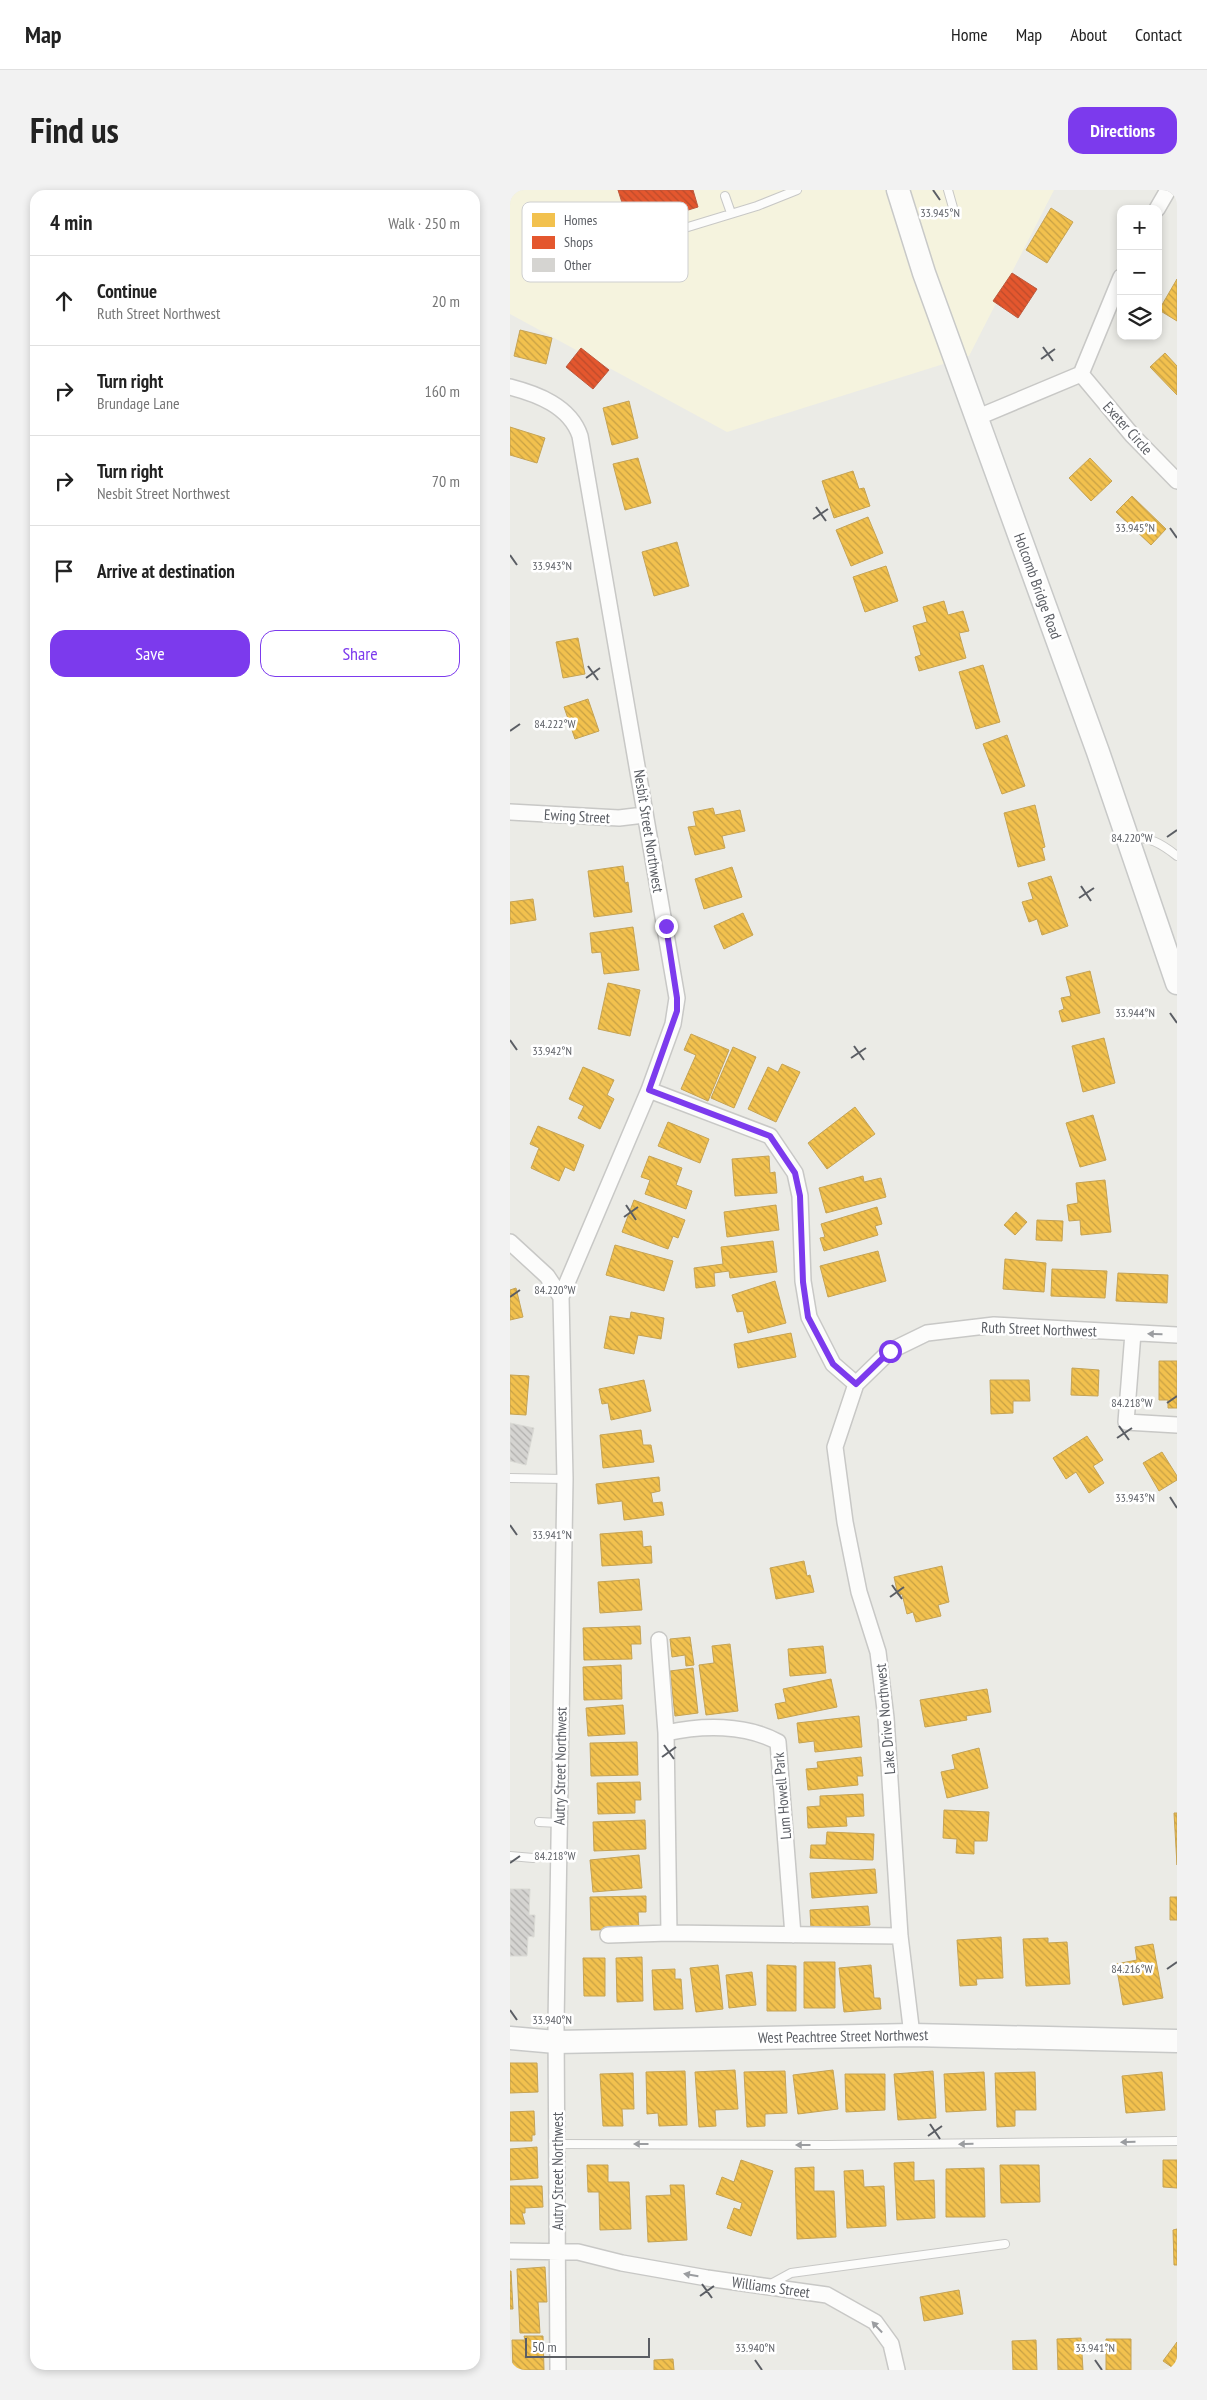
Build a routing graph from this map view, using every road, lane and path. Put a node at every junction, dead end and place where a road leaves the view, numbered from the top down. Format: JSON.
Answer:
{"nodes":[{"id":1,"x":796,"y":190,"type":"edge"},
{"id":2,"x":898,"y":190,"type":"edge"},
{"id":3,"x":948,"y":190,"type":"edge"},
{"id":4,"x":1168,"y":190,"type":"edge"},
{"id":5,"x":725,"y":196,"type":"dead end"},
{"id":6,"x":1159,"y":205,"type":"edge"},
{"id":7,"x":954,"y":211,"type":"dead end"},
{"id":8,"x":731,"y":213,"type":"junction"},
{"id":9,"x":688,"y":226,"type":"edge"},
{"id":10,"x":1117,"y":287,"type":"edge"},
{"id":11,"x":1081,"y":374,"type":"junction"},
{"id":12,"x":510,"y":387,"type":"edge"},
{"id":13,"x":976,"y":418,"type":"junction"},
{"id":14,"x":1177,"y":481,"type":"edge"},
{"id":15,"x":510,"y":812,"type":"edge"},
{"id":16,"x":644,"y":815,"type":"junction"},
{"id":17,"x":1127,"y":838,"type":"junction"},
{"id":18,"x":1177,"y":856,"type":"edge"},
{"id":19,"x":1177,"y":983,"type":"edge"},
{"id":20,"x":649,"y":1090,"type":"junction"},
{"id":21,"x":510,"y":1242,"type":"edge"},
{"id":22,"x":562,"y":1297,"type":"junction"},
{"id":23,"x":1134,"y":1333,"type":"junction"},
{"id":24,"x":1177,"y":1335,"type":"edge"},
{"id":25,"x":856,"y":1384,"type":"junction"},
{"id":26,"x":847,"y":1410,"type":"joint"},
{"id":27,"x":1177,"y":1425,"type":"edge"},
{"id":28,"x":510,"y":1478,"type":"edge"},
{"id":29,"x":565,"y":1479,"type":"junction"},
{"id":30,"x":659,"y":1640,"type":"dead end"},
{"id":31,"x":666,"y":1732,"type":"junction"},
{"id":32,"x":539,"y":1822,"type":"dead end"},
{"id":33,"x":559,"y":1823,"type":"junction"},
{"id":34,"x":510,"y":1856,"type":"edge"},
{"id":35,"x":533,"y":1858,"type":"dead end"},
{"id":36,"x":669,"y":1933,"type":"junction"},
{"id":37,"x":608,"y":1935,"type":"dead end"},
{"id":38,"x":793,"y":1935,"type":"junction"},
{"id":39,"x":900,"y":1936,"type":"junction"},
{"id":40,"x":912,"y":2035,"type":"junction"},
{"id":41,"x":510,"y":2038,"type":"edge"},
{"id":42,"x":1177,"y":2041,"type":"edge"},
{"id":43,"x":556,"y":2042,"type":"junction"},
{"id":44,"x":1177,"y":2141,"type":"edge"},
{"id":45,"x":556,"y":2144,"type":"junction"},
{"id":46,"x":1005,"y":2244,"type":"dead end"},
{"id":47,"x":510,"y":2251,"type":"edge"},
{"id":48,"x":557,"y":2251,"type":"junction"},
{"id":49,"x":767,"y":2286,"type":"junction"},
{"id":50,"x":558,"y":2370,"type":"edge"},
{"id":51,"x":897,"y":2370,"type":"edge"}],
"edges":[{"from":1,"to":8,"type":"lane"},
{"from":2,"to":13,"type":"street","name":"Holcomb Bridge Road"},
{"from":3,"to":7,"type":"lane"},
{"from":4,"to":6,"type":"street"},
{"from":5,"to":8,"type":"lane"},
{"from":8,"to":9,"type":"lane"},
{"from":10,"to":11,"type":"street"},
{"from":11,"to":13,"type":"street"},
{"from":11,"to":14,"type":"street","name":"Exeter Circle"},
{"from":12,"to":16,"type":"street","name":"Nesbit Street Northwest"},
{"from":13,"to":17,"type":"street","name":"Holcomb Bridge Road"},
{"from":15,"to":16,"type":"street","name":"Ewing Street"},
{"from":16,"to":20,"type":"street","name":"Nesbit Street Northwest"},
{"from":17,"to":18,"type":"lane"},
{"from":17,"to":19,"type":"street","name":"Holcomb Bridge Road"},
{"from":20,"to":22,"type":"street","name":"Nesbit Street Northwest"},
{"from":20,"to":25,"type":"street"},
{"from":21,"to":22,"type":"street"},
{"from":22,"to":29,"type":"street","name":"Autry Street Northwest"},
{"from":24,"to":23,"type":"street","name":"Ruth Street Northwest","one_way":true},
{"from":23,"to":25,"type":"street","name":"Ruth Street Northwest"},
{"from":23,"to":27,"type":"street"},
{"from":25,"to":26,"type":"street","name":"Ruth Street Northwest"},
{"from":26,"to":39,"type":"street","name":"Lake Drive Northwest"},
{"from":28,"to":29,"type":"lane"},
{"from":29,"to":33,"type":"street","name":"Autry Street Northwest"},
{"from":30,"to":31,"type":"street"},
{"from":31,"to":36,"type":"street"},
{"from":31,"to":38,"type":"street","name":"Lum Howell Park"},
{"from":32,"to":33,"type":"lane"},
{"from":33,"to":43,"type":"street","name":"Autry Street Northwest"},
{"from":34,"to":35,"type":"lane"},
{"from":36,"to":37,"type":"street"},
{"from":36,"to":38,"type":"street"},
{"from":38,"to":39,"type":"street"},
{"from":39,"to":40,"type":"street","name":"Lake Drive Northwest"},
{"from":40,"to":42,"type":"street","name":"West Peachtree Street Northwest"},
{"from":40,"to":43,"type":"street","name":"West Peachtree Street Northwest"},
{"from":41,"to":43,"type":"street","name":"West Peachtree Street Northwest"},
{"from":43,"to":45,"type":"street","name":"Autry Street Northwest"},
{"from":44,"to":45,"type":"lane","one_way":true},
{"from":45,"to":48,"type":"street","name":"Autry Street Northwest"},
{"from":46,"to":49,"type":"lane"},
{"from":47,"to":48,"type":"street","name":"Williams Street"},
{"from":49,"to":48,"type":"street","name":"Williams Street","one_way":true},
{"from":48,"to":50,"type":"street","name":"Autry Street Northwest"},
{"from":51,"to":49,"type":"street","name":"Williams Street","one_way":true}]}
